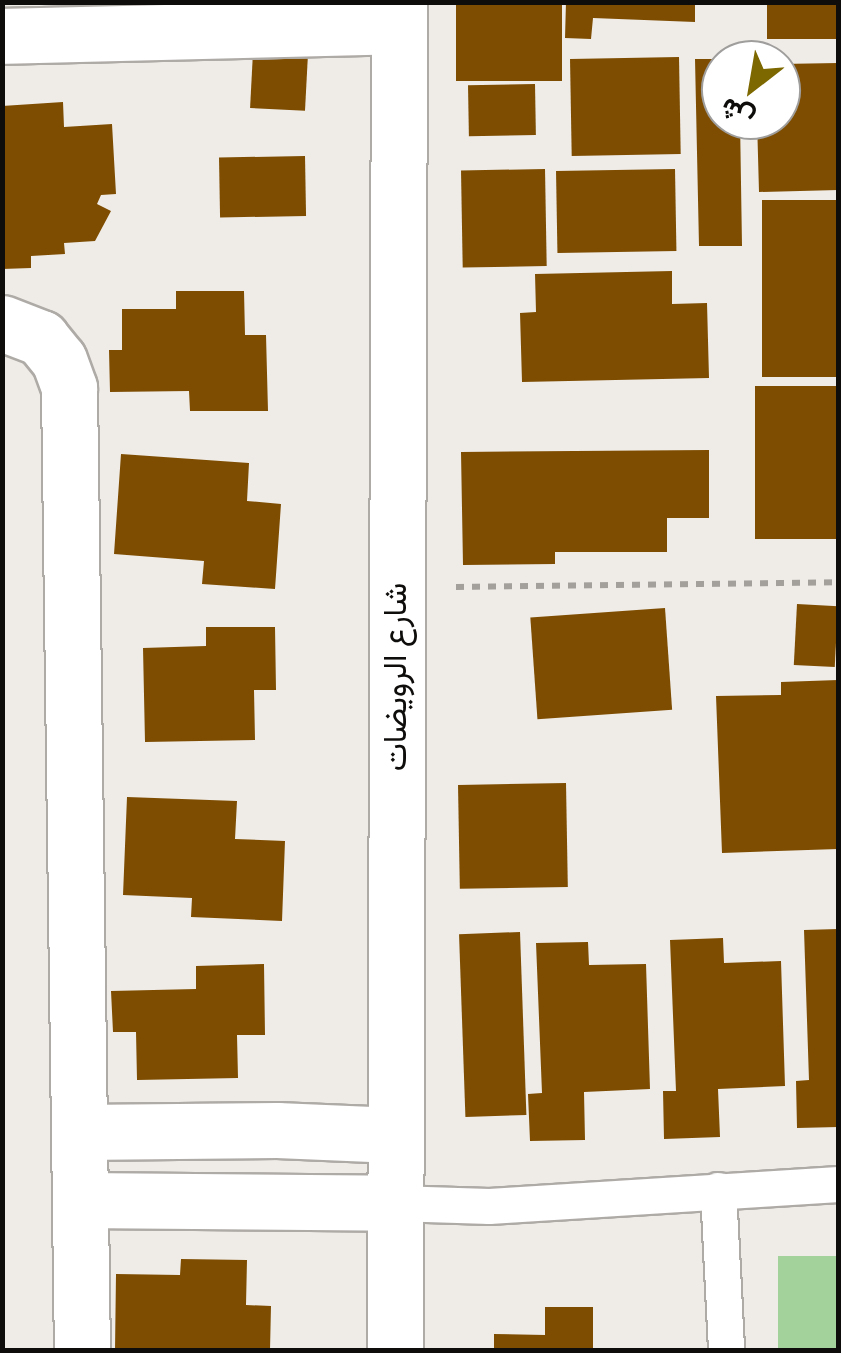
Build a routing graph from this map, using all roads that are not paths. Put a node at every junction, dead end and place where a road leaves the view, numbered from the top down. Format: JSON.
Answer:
{"nodes":[{"id":1,"x":399,"y":14,"type":"edge"},
{"id":2,"x":2,"y":36,"type":"edge"},
{"id":3,"x":2,"y":322,"type":"edge"},
{"id":4,"x":79,"y":1132,"type":"junction"},
{"id":5,"x":395,"y":1135,"type":"junction"},
{"id":6,"x":838,"y":1184,"type":"edge"},
{"id":7,"x":718,"y":1190,"type":"junction"},
{"id":8,"x":80,"y":1200,"type":"junction"},
{"id":9,"x":394,"y":1203,"type":"junction"},
{"id":10,"x":82,"y":1350,"type":"edge"},
{"id":11,"x":395,"y":1350,"type":"edge"},
{"id":12,"x":726,"y":1350,"type":"edge"}],
"edges":[{"from":1,"to":2,"type":"street"},
{"from":1,"to":5,"type":"street","name":"شارع الرويضات"},
{"from":3,"to":4,"type":"street"},
{"from":4,"to":5,"type":"street"},
{"from":4,"to":8,"type":"street"},
{"from":5,"to":9,"type":"street","name":"شارع الرويضات"},
{"from":6,"to":7,"type":"lane"},
{"from":7,"to":9,"type":"lane"},
{"from":7,"to":12,"type":"lane"},
{"from":8,"to":9,"type":"street"},
{"from":8,"to":10,"type":"street"},
{"from":9,"to":11,"type":"street","name":"شارع الرويضات"}]}
